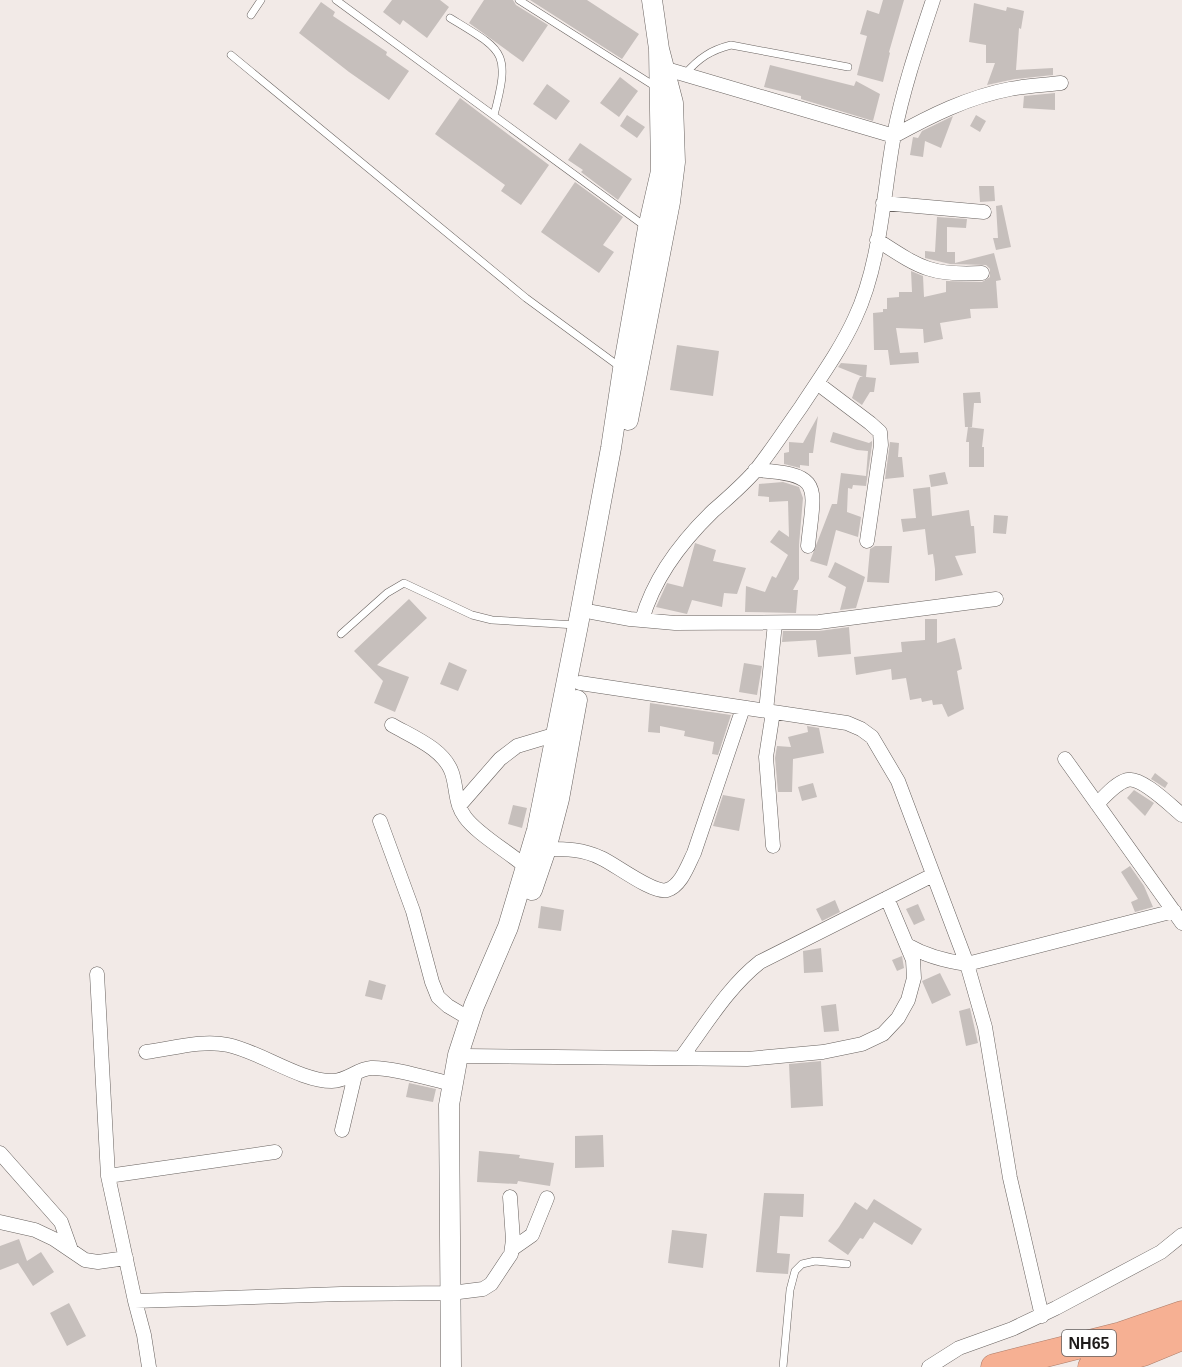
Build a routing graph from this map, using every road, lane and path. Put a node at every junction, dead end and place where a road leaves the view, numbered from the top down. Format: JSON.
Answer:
{"nodes":[{"id":1,"x":261,"y":0,"type":"edge"},
{"id":2,"x":336,"y":0,"type":"edge"},
{"id":3,"x":519,"y":0,"type":"edge"},
{"id":4,"x":652,"y":0,"type":"edge"},
{"id":5,"x":933,"y":0,"type":"edge"},
{"id":6,"x":251,"y":15,"type":"dead end"},
{"id":7,"x":450,"y":18,"type":"dead end"},
{"id":8,"x":231,"y":55,"type":"dead end"},
{"id":9,"x":661,"y":58,"type":"junction"},
{"id":10,"x":848,"y":67,"type":"dead end"},
{"id":11,"x":685,"y":74,"type":"junction"},
{"id":12,"x":1060,"y":83,"type":"dead end"},
{"id":13,"x":658,"y":88,"type":"junction"},
{"id":14,"x":494,"y":115,"type":"junction"},
{"id":15,"x":894,"y":136,"type":"junction"},
{"id":16,"x":883,"y":203,"type":"junction"},
{"id":17,"x":984,"y":212,"type":"dead end"},
{"id":18,"x":648,"y":228,"type":"junction"},
{"id":19,"x":877,"y":240,"type":"junction"},
{"id":20,"x":982,"y":273,"type":"dead end"},
{"id":21,"x":623,"y":369,"type":"junction"},
{"id":22,"x":817,"y":382,"type":"junction"},
{"id":23,"x":620,"y":430,"type":"junction"},
{"id":24,"x":755,"y":470,"type":"junction"},
{"id":25,"x":867,"y":541,"type":"dead end"},
{"id":26,"x":808,"y":546,"type":"dead end"},
{"id":27,"x":996,"y":599,"type":"dead end"},
{"id":28,"x":585,"y":619,"type":"junction"},
{"id":29,"x":642,"y":620,"type":"junction"},
{"id":30,"x":775,"y":623,"type":"junction"},
{"id":31,"x":341,"y":634,"type":"dead end"},
{"id":32,"x":580,"y":683,"type":"junction"},
{"id":33,"x":743,"y":708,"type":"junction"},
{"id":34,"x":769,"y":712,"type":"junction"},
{"id":35,"x":392,"y":725,"type":"dead end"},
{"id":36,"x":557,"y":734,"type":"junction"},
{"id":37,"x":1065,"y":759,"type":"dead end"},
{"id":38,"x":1097,"y":804,"type":"junction"},
{"id":39,"x":459,"y":806,"type":"junction"},
{"id":40,"x":1182,"y":815,"type":"edge"},
{"id":41,"x":380,"y":821,"type":"dead end"},
{"id":42,"x":774,"y":846,"type":"dead end"},
{"id":43,"x":546,"y":849,"type":"junction"},
{"id":44,"x":526,"y":867,"type":"junction"},
{"id":45,"x":933,"y":875,"type":"junction"},
{"id":46,"x":887,"y":898,"type":"junction"},
{"id":47,"x":1174,"y":911,"type":"junction"},
{"id":48,"x":1182,"y":923,"type":"edge"},
{"id":49,"x":907,"y":945,"type":"junction"},
{"id":50,"x":967,"y":964,"type":"junction"},
{"id":51,"x":97,"y":974,"type":"dead end"},
{"id":52,"x":470,"y":1018,"type":"junction"},
{"id":53,"x":146,"y":1052,"type":"dead end"},
{"id":54,"x":465,"y":1056,"type":"junction"},
{"id":55,"x":681,"y":1058,"type":"junction"},
{"id":56,"x":355,"y":1075,"type":"junction"},
{"id":57,"x":452,"y":1084,"type":"junction"},
{"id":58,"x":449,"y":1105,"type":"junction"},
{"id":59,"x":342,"y":1130,"type":"dead end"},
{"id":60,"x":275,"y":1152,"type":"dead end"},
{"id":61,"x":0,"y":1153,"type":"edge"},
{"id":62,"x":108,"y":1176,"type":"junction"},
{"id":63,"x":510,"y":1197,"type":"dead end"},
{"id":64,"x":547,"y":1198,"type":"dead end"},
{"id":65,"x":0,"y":1222,"type":"edge"},
{"id":66,"x":1182,"y":1235,"type":"edge"},
{"id":67,"x":512,"y":1249,"type":"junction"},
{"id":68,"x":71,"y":1250,"type":"junction"},
{"id":69,"x":126,"y":1258,"type":"junction"},
{"id":70,"x":847,"y":1264,"type":"dead end"},
{"id":71,"x":451,"y":1293,"type":"junction"},
{"id":72,"x":135,"y":1301,"type":"junction"},
{"id":73,"x":1182,"y":1314,"type":"edge"},
{"id":74,"x":1042,"y":1316,"type":"junction"},
{"id":75,"x":1182,"y":1337,"type":"edge"},
{"id":76,"x":1136,"y":1360,"type":"edge"},
{"id":77,"x":149,"y":1367,"type":"edge"},
{"id":78,"x":451,"y":1367,"type":"edge"},
{"id":79,"x":783,"y":1367,"type":"edge"},
{"id":80,"x":929,"y":1367,"type":"edge"},
{"id":81,"x":994,"y":1367,"type":"edge"},
{"id":82,"x":1091,"y":1367,"type":"edge"}],
"edges":[{"from":1,"to":6,"type":"lane"},
{"from":2,"to":14,"type":"lane"},
{"from":3,"to":13,"type":"lane"},
{"from":4,"to":9,"type":"street"},
{"from":5,"to":15,"type":"street"},
{"from":7,"to":14,"type":"lane"},
{"from":8,"to":21,"type":"lane"},
{"from":9,"to":11,"type":"street"},
{"from":9,"to":13,"type":"street"},
{"from":9,"to":23,"type":"street"},
{"from":10,"to":11,"type":"lane"},
{"from":11,"to":15,"type":"street"},
{"from":12,"to":15,"type":"street"},
{"from":13,"to":18,"type":"street"},
{"from":14,"to":18,"type":"lane"},
{"from":15,"to":16,"type":"street"},
{"from":16,"to":17,"type":"street"},
{"from":16,"to":19,"type":"street"},
{"from":18,"to":21,"type":"street"},
{"from":19,"to":20,"type":"street"},
{"from":19,"to":22,"type":"street"},
{"from":21,"to":23,"type":"street"},
{"from":22,"to":24,"type":"street"},
{"from":22,"to":25,"type":"street"},
{"from":23,"to":28,"type":"street"},
{"from":24,"to":26,"type":"street"},
{"from":24,"to":29,"type":"street"},
{"from":27,"to":30,"type":"street"},
{"from":28,"to":29,"type":"street"},
{"from":28,"to":31,"type":"lane"},
{"from":28,"to":32,"type":"street"},
{"from":28,"to":36,"type":"street"},
{"from":29,"to":30,"type":"street"},
{"from":30,"to":34,"type":"street"},
{"from":32,"to":33,"type":"street"},
{"from":32,"to":43,"type":"street"},
{"from":33,"to":34,"type":"street"},
{"from":33,"to":43,"type":"street"},
{"from":34,"to":42,"type":"street"},
{"from":34,"to":45,"type":"street"},
{"from":35,"to":39,"type":"street"},
{"from":36,"to":39,"type":"street"},
{"from":36,"to":44,"type":"street"},
{"from":37,"to":38,"type":"street"},
{"from":38,"to":40,"type":"street"},
{"from":38,"to":47,"type":"street"},
{"from":39,"to":44,"type":"street"},
{"from":41,"to":52,"type":"street"},
{"from":43,"to":54,"type":"street"},
{"from":44,"to":52,"type":"street"},
{"from":45,"to":46,"type":"street"},
{"from":45,"to":50,"type":"street"},
{"from":46,"to":49,"type":"street"},
{"from":46,"to":55,"type":"street"},
{"from":47,"to":48,"type":"street"},
{"from":47,"to":50,"type":"street"},
{"from":49,"to":50,"type":"street"},
{"from":49,"to":55,"type":"street"},
{"from":50,"to":74,"type":"street"},
{"from":51,"to":62,"type":"street"},
{"from":52,"to":57,"type":"street"},
{"from":53,"to":56,"type":"street"},
{"from":54,"to":55,"type":"street"},
{"from":54,"to":58,"type":"street"},
{"from":56,"to":57,"type":"street"},
{"from":56,"to":59,"type":"street"},
{"from":57,"to":58,"type":"street"},
{"from":58,"to":71,"type":"street"},
{"from":60,"to":62,"type":"street"},
{"from":61,"to":68,"type":"street"},
{"from":62,"to":69,"type":"street"},
{"from":63,"to":67,"type":"street"},
{"from":64,"to":67,"type":"street"},
{"from":65,"to":68,"type":"street"},
{"from":66,"to":74,"type":"street"},
{"from":67,"to":71,"type":"street"},
{"from":68,"to":69,"type":"street"},
{"from":69,"to":72,"type":"street"},
{"from":70,"to":79,"type":"lane"},
{"from":71,"to":72,"type":"street"},
{"from":71,"to":78,"type":"street"},
{"from":72,"to":77,"type":"street"},
{"from":73,"to":81,"type":"highway","number":"NH65"},
{"from":74,"to":80,"type":"street"},
{"from":75,"to":76,"type":"highway","number":"NH65"},
{"from":76,"to":82,"type":"highway","number":"NH65"}]}
